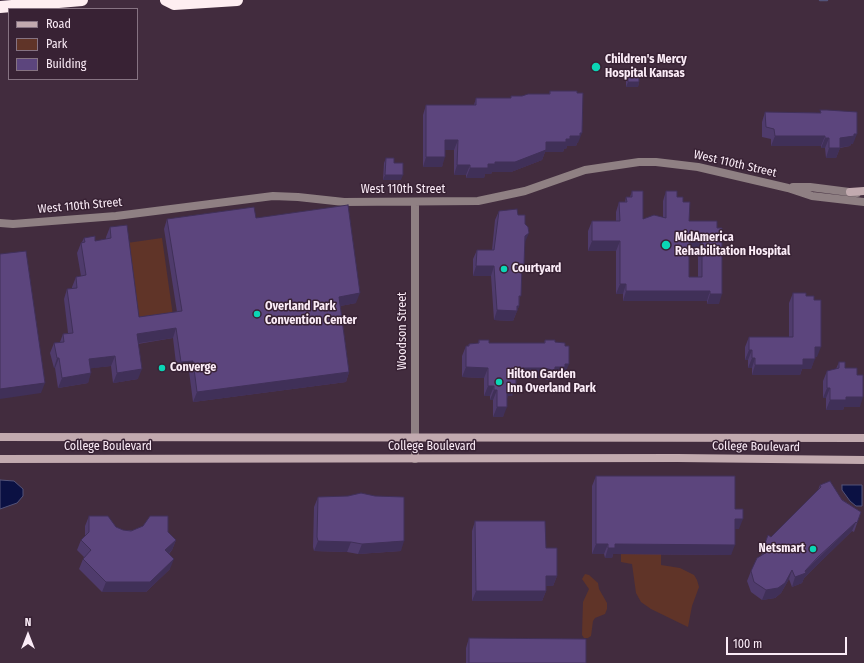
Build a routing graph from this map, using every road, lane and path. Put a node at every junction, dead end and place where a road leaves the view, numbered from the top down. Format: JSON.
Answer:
{"nodes":[{"id":1,"x":82,"y":0,"type":"edge"},
{"id":2,"x":166,"y":0,"type":"edge"},
{"id":3,"x":238,"y":0,"type":"edge"},
{"id":4,"x":0,"y":7,"type":"edge"},
{"id":5,"x":788,"y":188,"type":"junction"},
{"id":6,"x":850,"y":192,"type":"joint"},
{"id":7,"x":864,"y":192,"type":"edge"},
{"id":8,"x":864,"y":202,"type":"edge"},
{"id":9,"x":415,"y":203,"type":"junction"},
{"id":10,"x":0,"y":223,"type":"edge"},
{"id":11,"x":13,"y":224,"type":"junction"},
{"id":12,"x":0,"y":229,"type":"edge"},
{"id":13,"x":0,"y":437,"type":"edge"},
{"id":14,"x":416,"y":437,"type":"junction"},
{"id":15,"x":864,"y":438,"type":"edge"},
{"id":16,"x":0,"y":459,"type":"edge"},
{"id":17,"x":415,"y":459,"type":"junction"},
{"id":18,"x":864,"y":460,"type":"edge"}],
"edges":[{"from":1,"to":4,"type":"highway"},
{"from":2,"to":3,"type":"highway"},
{"from":5,"to":6,"type":"street","name":"West 110th Street"},
{"from":5,"to":8,"type":"street","name":"West 110th Street"},
{"from":5,"to":9,"type":"street","name":"West 110th Street"},
{"from":6,"to":7,"type":"main road"},
{"from":9,"to":11,"type":"street","name":"West 110th Street"},
{"from":9,"to":14,"type":"street","name":"Woodson Street"},
{"from":10,"to":11,"type":"street","name":"West 110th Street"},
{"from":11,"to":12,"type":"street","name":"West 110th Street"},
{"from":13,"to":14,"type":"main road","name":"College Boulevard"},
{"from":14,"to":15,"type":"main road","name":"College Boulevard"},
{"from":14,"to":17,"type":"street","name":"Woodson Street"},
{"from":16,"to":17,"type":"main road","name":"College Boulevard"},
{"from":17,"to":18,"type":"main road","name":"College Boulevard"}]}
